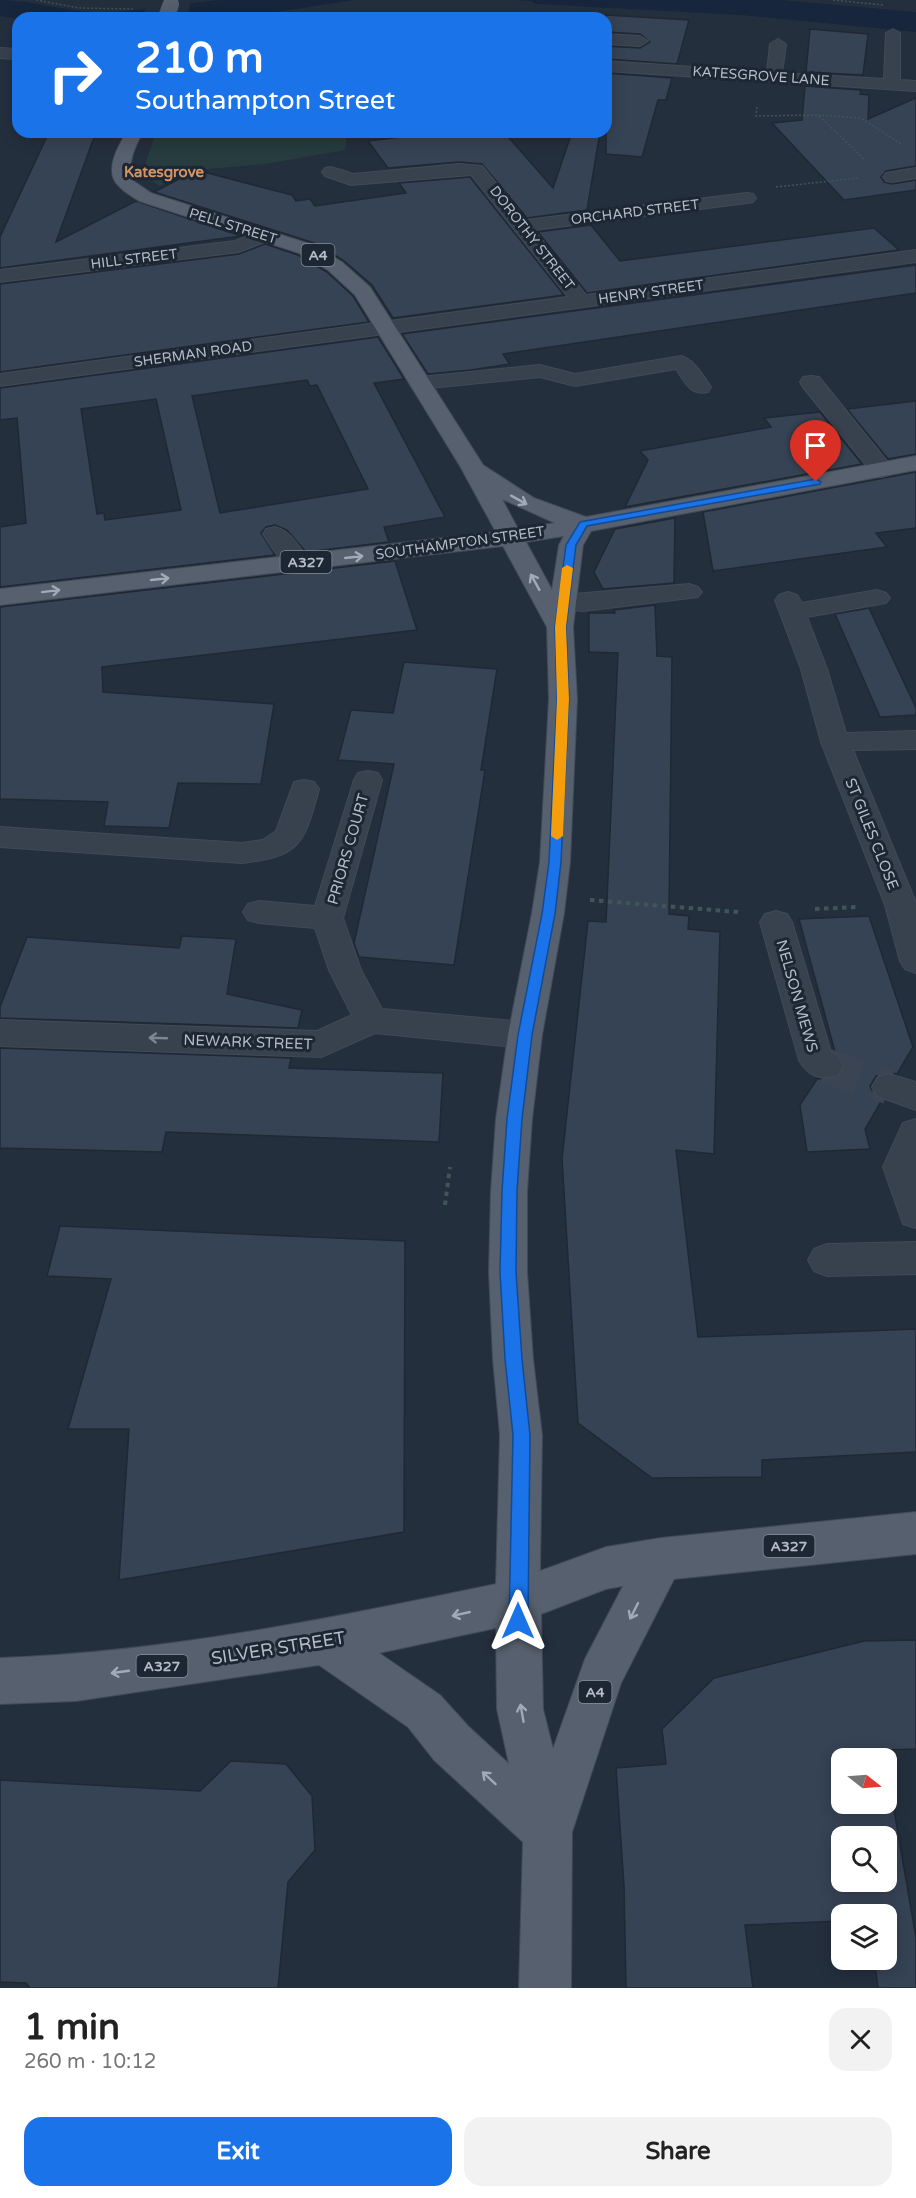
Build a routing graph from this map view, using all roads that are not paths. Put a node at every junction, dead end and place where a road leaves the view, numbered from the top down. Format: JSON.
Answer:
{"nodes":[{"id":1,"x":892,"y":33,"type":"dead end"},
{"id":2,"x":612,"y":39,"type":"edge"},
{"id":3,"x":640,"y":41,"type":"dead end"},
{"id":4,"x":778,"y":44,"type":"dead end"},
{"id":5,"x":612,"y":66,"type":"edge"},
{"id":6,"x":774,"y":77,"type":"junction"},
{"id":7,"x":892,"y":84,"type":"junction"},
{"id":8,"x":916,"y":86,"type":"edge"},
{"id":9,"x":131,"y":138,"type":"edge"},
{"id":10,"x":331,"y":172,"type":"dead end"},
{"id":11,"x":916,"y":173,"type":"edge"},
{"id":12,"x":892,"y":177,"type":"road end"},
{"id":13,"x":747,"y":198,"type":"dead end"},
{"id":14,"x":523,"y":226,"type":"junction"},
{"id":15,"x":265,"y":235,"type":"junction"},
{"id":16,"x":916,"y":256,"type":"edge"},
{"id":17,"x":0,"y":276,"type":"edge"},
{"id":18,"x":581,"y":301,"type":"junction"},
{"id":19,"x":387,"y":329,"type":"junction"},
{"id":20,"x":0,"y":380,"type":"edge"},
{"id":21,"x":811,"y":382,"type":"dead end"},
{"id":22,"x":420,"y":383,"type":"junction"},
{"id":23,"x":700,"y":387,"type":"dead end"},
{"id":24,"x":916,"y":463,"type":"edge"},
{"id":25,"x":472,"y":466,"type":"junction"},
{"id":26,"x":882,"y":470,"type":"junction"},
{"id":27,"x":584,"y":524,"type":"junction"},
{"id":28,"x":275,"y":534,"type":"dead end"},
{"id":29,"x":510,"y":537,"type":"junction"},
{"id":30,"x":298,"y":563,"type":"junction"},
{"id":31,"x":689,"y":592,"type":"dead end"},
{"id":32,"x":0,"y":597,"type":"edge"},
{"id":33,"x":877,"y":598,"type":"dead end"},
{"id":34,"x":562,"y":615,"type":"junction"},
{"id":35,"x":916,"y":740,"type":"edge"},
{"id":36,"x":835,"y":742,"type":"junction"},
{"id":37,"x":368,"y":780,"type":"dead end"},
{"id":38,"x":304,"y":789,"type":"dead end"},
{"id":39,"x":0,"y":837,"type":"edge"},
{"id":40,"x":259,"y":912,"type":"dead end"},
{"id":41,"x":327,"y":918,"type":"junction"},
{"id":42,"x":776,"y":922,"type":"dead end"},
{"id":43,"x":916,"y":961,"type":"edge"},
{"id":44,"x":371,"y":1020,"type":"junction"},
{"id":45,"x":0,"y":1033,"type":"edge"},
{"id":46,"x":525,"y":1035,"type":"junction"},
{"id":47,"x":826,"y":1066,"type":"tunnel mouth"},
{"id":48,"x":916,"y":1133,"type":"edge"},
{"id":49,"x":916,"y":1213,"type":"edge"},
{"id":50,"x":916,"y":1258,"type":"edge"},
{"id":51,"x":827,"y":1260,"type":"dead end"},
{"id":52,"x":916,"y":1533,"type":"edge"},
{"id":53,"x":661,"y":1559,"type":"junction"},
{"id":54,"x":518,"y":1601,"type":"junction"},
{"id":55,"x":324,"y":1642,"type":"junction"},
{"id":56,"x":0,"y":1681,"type":"edge"},
{"id":57,"x":548,"y":1832,"type":"junction"},
{"id":58,"x":545,"y":1988,"type":"edge"}],
"edges":[{"from":1,"to":7,"type":"street"},
{"from":2,"to":3,"type":"street"},
{"from":4,"to":6,"type":"street"},
{"from":5,"to":6,"type":"street","name":"KATESGROVE LANE"},
{"from":6,"to":7,"type":"street","name":"KATESGROVE LANE"},
{"from":7,"to":8,"type":"street","name":"KATESGROVE LANE"},
{"from":9,"to":15,"type":"main road","name":"PELL STREET","number":"A4"},
{"from":10,"to":14,"type":"street","name":"DOROTHY STREET"},
{"from":11,"to":12,"type":"street"},
{"from":13,"to":14,"type":"street","name":"ORCHARD STREET"},
{"from":14,"to":18,"type":"street","name":"DOROTHY STREET"},
{"from":15,"to":17,"type":"street","name":"HILL STREET"},
{"from":15,"to":19,"type":"main road","name":"PELL STREET","number":"A4"},
{"from":16,"to":18,"type":"street","name":"HENRY STREET"},
{"from":18,"to":19,"type":"street","name":"HENRY STREET"},
{"from":19,"to":20,"type":"street","name":"SHERMAN ROAD"},
{"from":19,"to":22,"type":"main road","name":"PELL STREET","number":"A4"},
{"from":21,"to":26,"type":"street"},
{"from":22,"to":23,"type":"street"},
{"from":22,"to":25,"type":"main road","name":"PELL STREET","number":"A4"},
{"from":24,"to":26,"type":"main road","name":"SOUTHAMPTON STREET","number":"A327"},
{"from":25,"to":27,"type":"main road","name":"PELL STREET","number":"A4","one_way":true},
{"from":25,"to":29,"type":"main road","name":"PELL STREET","number":"A4"},
{"from":26,"to":27,"type":"main road","name":"SOUTHAMPTON STREET","number":"A327"},
{"from":27,"to":29,"type":"main road","name":"SOUTHAMPTON STREET","number":"A327"},
{"from":27,"to":34,"type":"main road"},
{"from":28,"to":30,"type":"street"},
{"from":30,"to":29,"type":"main road","name":"SOUTHAMPTON STREET","number":"A327","one_way":true},
{"from":34,"to":29,"type":"main road","number":"A4","one_way":true},
{"from":32,"to":30,"type":"main road","name":"SOUTHAMPTON STREET","number":"A327","one_way":true},
{"from":31,"to":34,"type":"street"},
{"from":33,"to":36,"type":"street","name":"ST GILES CLOSE"},
{"from":34,"to":46,"type":"main road","number":"A4"},
{"from":35,"to":36,"type":"street"},
{"from":36,"to":43,"type":"street","name":"ST GILES CLOSE"},
{"from":37,"to":41,"type":"street","name":"PRIORS COURT"},
{"from":38,"to":39,"type":"street"},
{"from":40,"to":41,"type":"street","name":"PRIORS COURT"},
{"from":41,"to":44,"type":"street","name":"PRIORS COURT"},
{"from":42,"to":47,"type":"street","name":"NELSON MEWS"},
{"from":44,"to":45,"type":"street","name":"NEWARK STREET","one_way":true},
{"from":44,"to":46,"type":"street"},
{"from":46,"to":54,"type":"main road","number":"A4"},
{"from":48,"to":49,"type":"street"},
{"from":50,"to":51,"type":"street"},
{"from":52,"to":53,"type":"main road","number":"A327"},
{"from":53,"to":54,"type":"main road","number":"A327"},
{"from":53,"to":57,"type":"main road","number":"A4","one_way":true},
{"from":54,"to":55,"type":"main road","name":"SILVER STREET","number":"A327","one_way":true},
{"from":57,"to":54,"type":"main road","number":"A4","one_way":true},
{"from":55,"to":56,"type":"main road","name":"SILVER STREET","number":"A327","one_way":true},
{"from":57,"to":55,"type":"main road","one_way":true},
{"from":57,"to":58,"type":"main road","number":"A4"}]}
